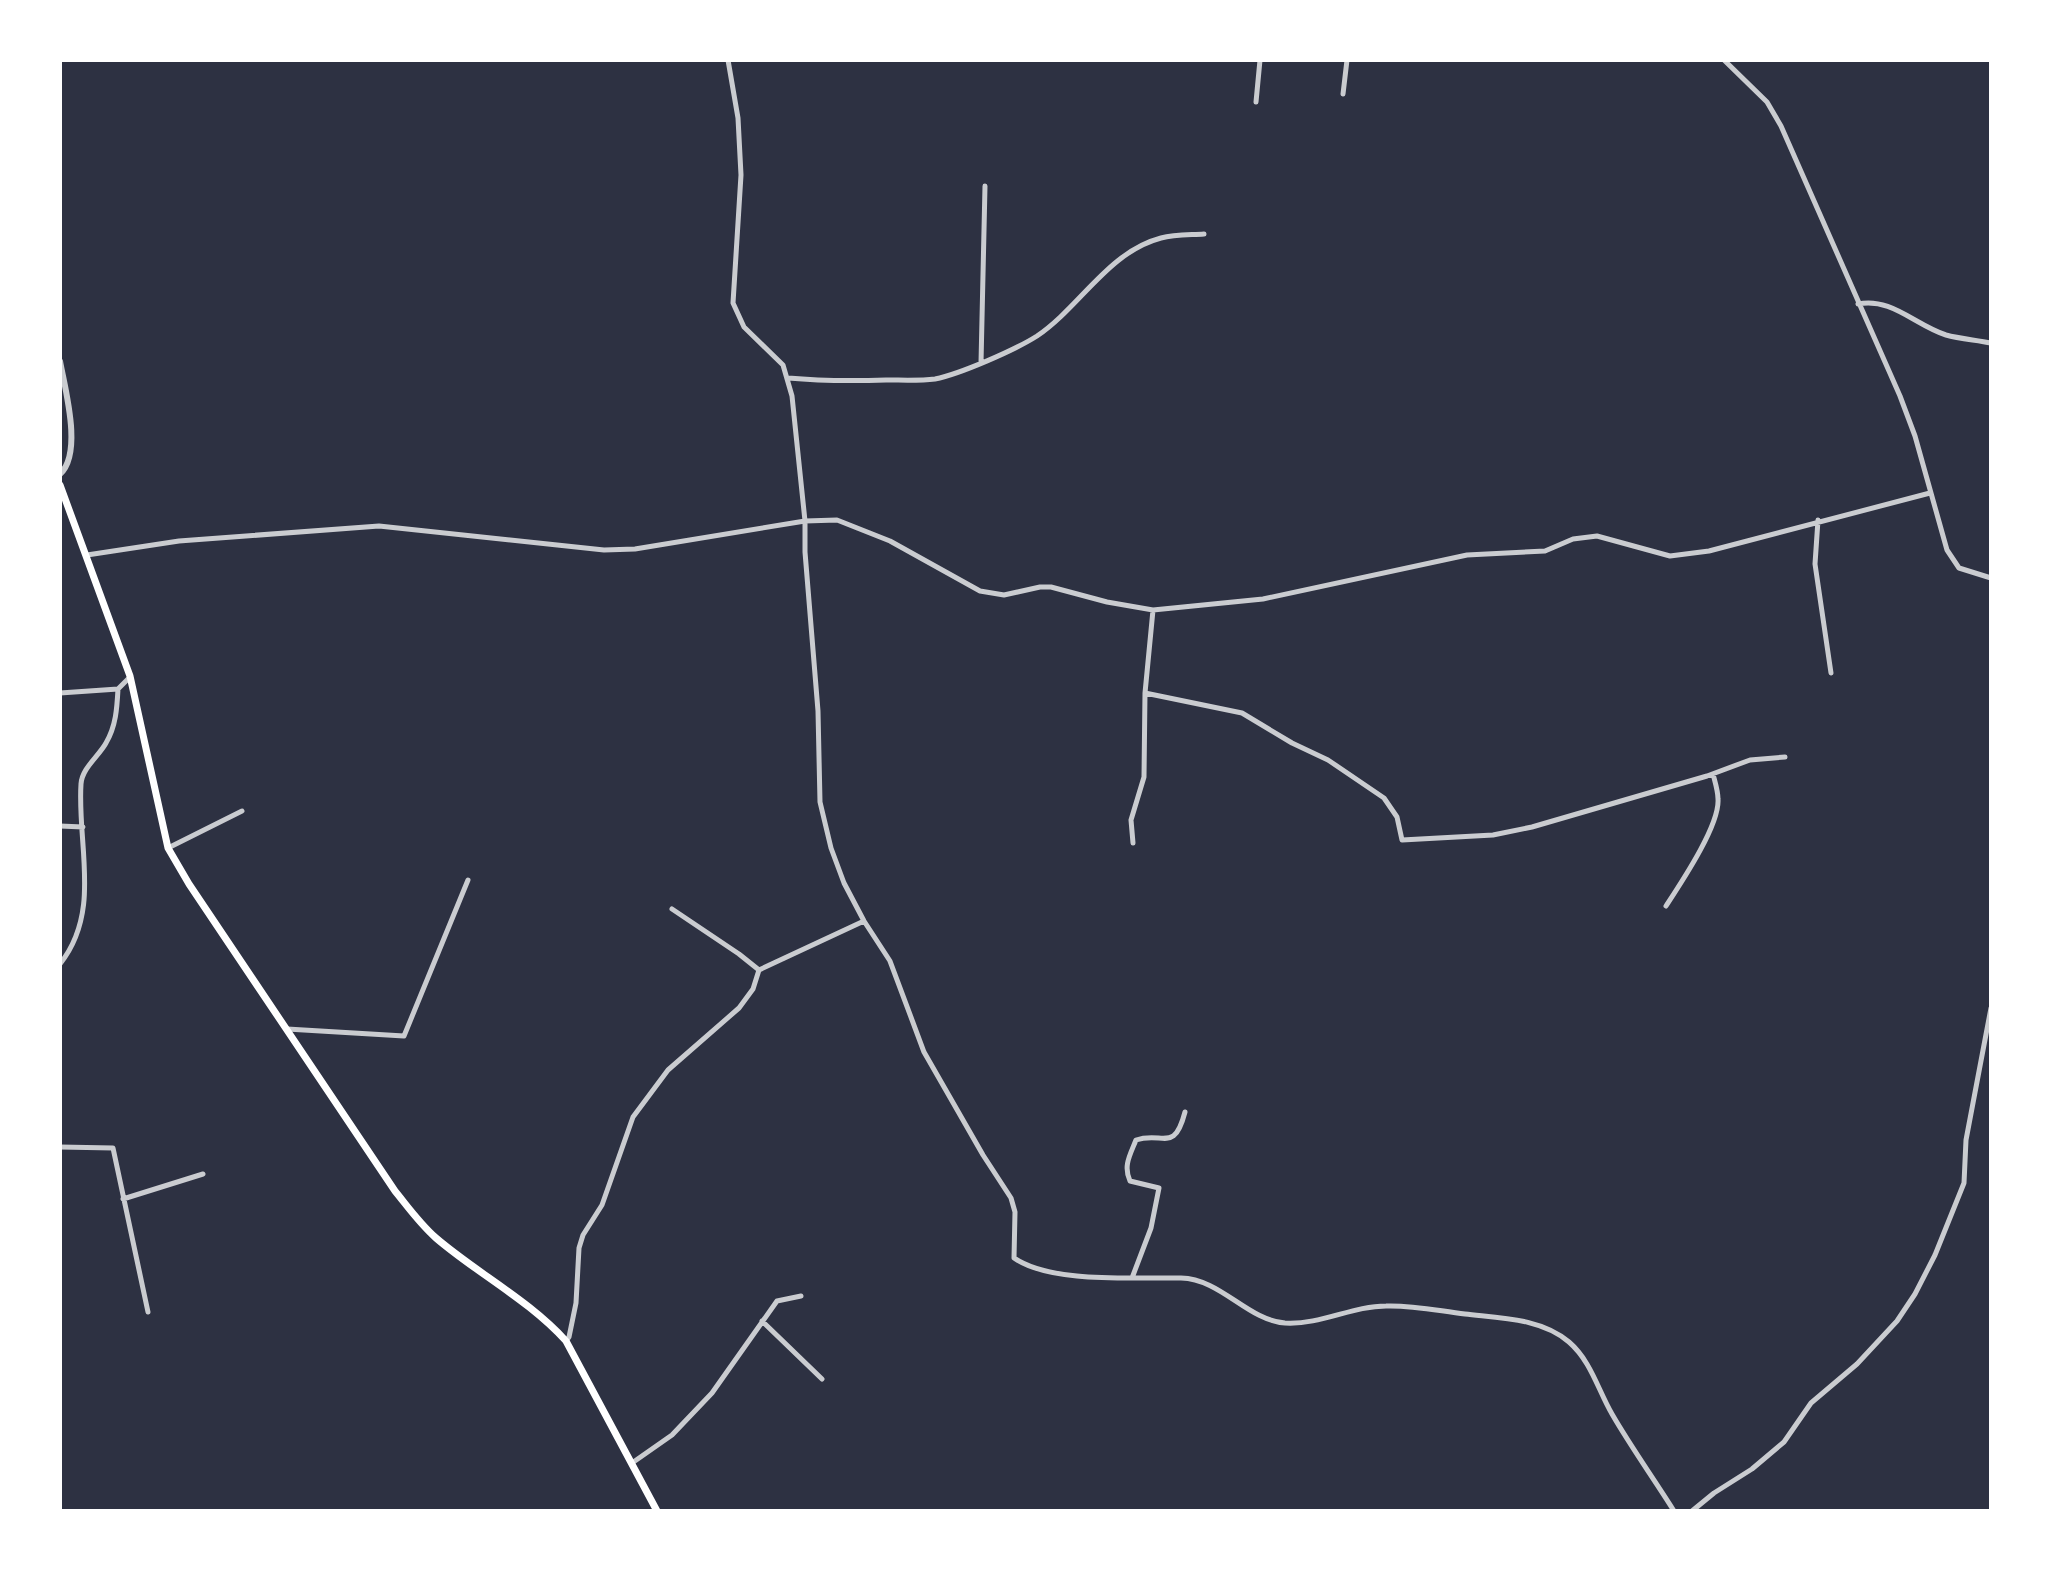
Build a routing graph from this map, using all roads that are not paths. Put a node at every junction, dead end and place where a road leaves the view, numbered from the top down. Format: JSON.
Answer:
{"nodes":[{"id":1,"x":728,"y":60,"type":"edge"},
{"id":2,"x":1260,"y":60,"type":"edge"},
{"id":3,"x":1347,"y":60,"type":"edge"},
{"id":4,"x":1724,"y":60,"type":"edge"},
{"id":5,"x":1343,"y":94,"type":"dead end"},
{"id":6,"x":1256,"y":102,"type":"dead end"},
{"id":7,"x":985,"y":186,"type":"dead end"},
{"id":8,"x":1204,"y":234,"type":"dead end"},
{"id":9,"x":1858,"y":304,"type":"junction"},
{"id":10,"x":1991,"y":343,"type":"edge"},
{"id":11,"x":60,"y":361,"type":"edge"},
{"id":12,"x":981,"y":363,"type":"junction"},
{"id":13,"x":788,"y":378,"type":"junction"},
{"id":14,"x":60,"y":474,"type":"edge"},
{"id":15,"x":60,"y":485,"type":"edge"},
{"id":16,"x":1930,"y":493,"type":"junction"},
{"id":17,"x":1818,"y":520,"type":"junction"},
{"id":18,"x":805,"y":521,"type":"junction"},
{"id":19,"x":87,"y":555,"type":"junction"},
{"id":20,"x":1991,"y":578,"type":"edge"},
{"id":21,"x":1153,"y":610,"type":"junction"},
{"id":22,"x":1831,"y":673,"type":"dead end"},
{"id":23,"x":130,"y":676,"type":"junction"},
{"id":24,"x":118,"y":689,"type":"junction"},
{"id":25,"x":60,"y":693,"type":"edge"},
{"id":26,"x":1145,"y":693,"type":"junction"},
{"id":27,"x":1785,"y":757,"type":"dead end"},
{"id":28,"x":1713,"y":774,"type":"junction"},
{"id":29,"x":242,"y":811,"type":"dead end"},
{"id":30,"x":60,"y":826,"type":"edge"},
{"id":31,"x":83,"y":827,"type":"junction"},
{"id":32,"x":1133,"y":843,"type":"dead end"},
{"id":33,"x":168,"y":848,"type":"junction"},
{"id":34,"x":468,"y":880,"type":"dead end"},
{"id":35,"x":1666,"y":906,"type":"dead end"},
{"id":36,"x":672,"y":909,"type":"dead end"},
{"id":37,"x":864,"y":921,"type":"junction"},
{"id":38,"x":60,"y":964,"type":"edge"},
{"id":39,"x":759,"y":970,"type":"junction"},
{"id":40,"x":1991,"y":1008,"type":"edge"},
{"id":41,"x":285,"y":1029,"type":"junction"},
{"id":42,"x":1185,"y":1112,"type":"dead end"},
{"id":43,"x":60,"y":1147,"type":"edge"},
{"id":44,"x":203,"y":1174,"type":"dead end"},
{"id":45,"x":123,"y":1199,"type":"junction"},
{"id":46,"x":1132,"y":1278,"type":"junction"},
{"id":47,"x":801,"y":1296,"type":"dead end"},
{"id":48,"x":148,"y":1312,"type":"dead end"},
{"id":49,"x":762,"y":1321,"type":"junction"},
{"id":50,"x":566,"y":1341,"type":"junction"},
{"id":51,"x":822,"y":1379,"type":"dead end"},
{"id":52,"x":632,"y":1463,"type":"junction"},
{"id":53,"x":657,"y":1511,"type":"edge"},
{"id":54,"x":1674,"y":1511,"type":"edge"},
{"id":55,"x":1692,"y":1511,"type":"edge"}],
"edges":[{"from":1,"to":13,"type":"street"},
{"from":2,"to":6,"type":"street"},
{"from":3,"to":5,"type":"street"},
{"from":4,"to":9,"type":"street"},
{"from":7,"to":12,"type":"street"},
{"from":8,"to":12,"type":"street"},
{"from":9,"to":10,"type":"street"},
{"from":9,"to":16,"type":"street"},
{"from":11,"to":14,"type":"street"},
{"from":12,"to":13,"type":"street"},
{"from":13,"to":18,"type":"street"},
{"from":15,"to":19,"type":"main road"},
{"from":16,"to":17,"type":"street"},
{"from":16,"to":20,"type":"street"},
{"from":17,"to":21,"type":"street"},
{"from":17,"to":22,"type":"street"},
{"from":18,"to":19,"type":"street"},
{"from":18,"to":21,"type":"street"},
{"from":18,"to":37,"type":"street"},
{"from":19,"to":23,"type":"main road"},
{"from":21,"to":26,"type":"street"},
{"from":23,"to":24,"type":"street"},
{"from":23,"to":33,"type":"main road"},
{"from":24,"to":25,"type":"street"},
{"from":24,"to":31,"type":"street"},
{"from":26,"to":28,"type":"street"},
{"from":26,"to":32,"type":"street"},
{"from":27,"to":28,"type":"street"},
{"from":28,"to":35,"type":"street"},
{"from":29,"to":33,"type":"street"},
{"from":30,"to":31,"type":"street"},
{"from":31,"to":38,"type":"street"},
{"from":33,"to":41,"type":"main road"},
{"from":34,"to":41,"type":"street"},
{"from":36,"to":39,"type":"street"},
{"from":37,"to":39,"type":"street"},
{"from":37,"to":46,"type":"street"},
{"from":39,"to":50,"type":"street"},
{"from":40,"to":55,"type":"street"},
{"from":41,"to":50,"type":"main road"},
{"from":42,"to":46,"type":"street"},
{"from":43,"to":45,"type":"street"},
{"from":44,"to":45,"type":"street"},
{"from":45,"to":48,"type":"street"},
{"from":46,"to":54,"type":"street"},
{"from":47,"to":49,"type":"street"},
{"from":49,"to":51,"type":"street"},
{"from":49,"to":52,"type":"street"},
{"from":50,"to":52,"type":"main road"},
{"from":52,"to":53,"type":"main road"}]}
